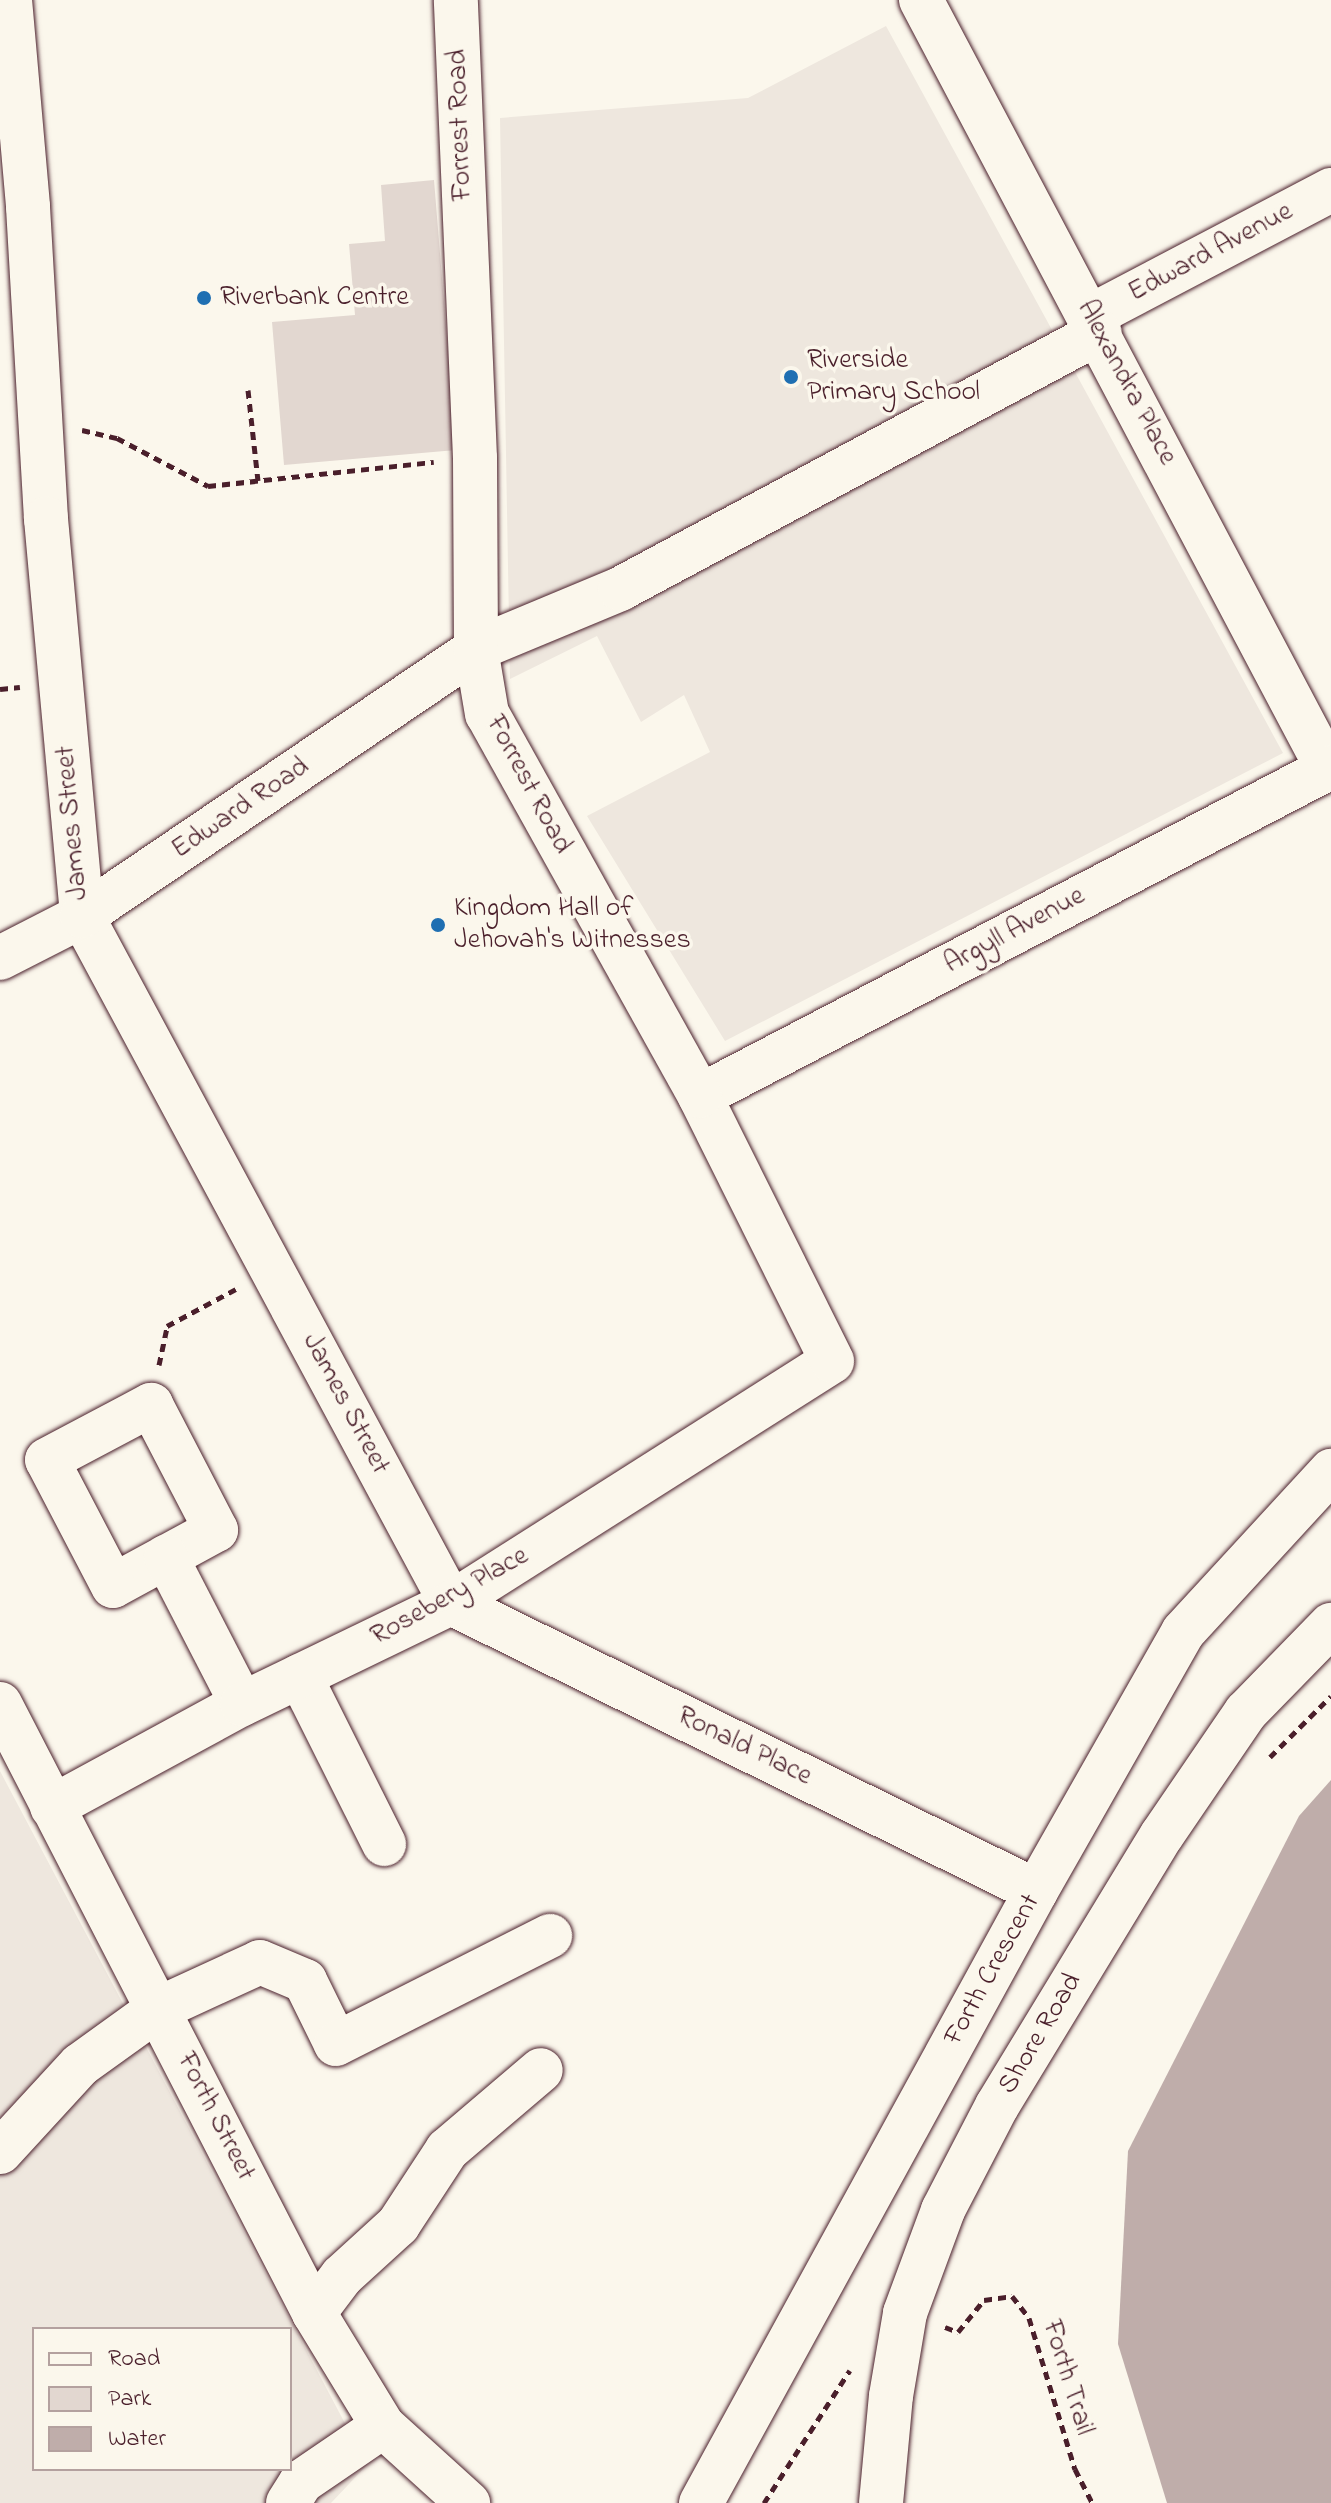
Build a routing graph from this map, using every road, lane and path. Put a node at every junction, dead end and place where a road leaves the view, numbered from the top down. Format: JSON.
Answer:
{"nodes":[{"id":1,"x":10,"y":0,"type":"edge"},
{"id":2,"x":456,"y":0,"type":"edge"},
{"id":3,"x":921,"y":0,"type":"edge"},
{"id":4,"x":1331,"y":190,"type":"edge"},
{"id":5,"x":14,"y":209,"type":"edge"},
{"id":6,"x":1096,"y":324,"type":"junction"},
{"id":7,"x":248,"y":390,"type":"dead end"},
{"id":8,"x":42,"y":421,"type":"junction"},
{"id":9,"x":475,"y":458,"type":"junction"},
{"id":10,"x":258,"y":481,"type":"junction"},
{"id":11,"x":476,"y":649,"type":"junction"},
{"id":12,"x":1329,"y":768,"type":"edge"},
{"id":13,"x":82,"y":916,"type":"junction"},
{"id":14,"x":0,"y":958,"type":"edge"},
{"id":15,"x":700,"y":1096,"type":"junction"},
{"id":16,"x":272,"y":1269,"type":"junction"},
{"id":17,"x":832,"y":1361,"type":"joint"},
{"id":18,"x":151,"y":1405,"type":"junction"},
{"id":19,"x":1331,"y":1471,"type":"edge"},
{"id":20,"x":166,"y":1557,"type":"junction"},
{"id":21,"x":451,"y":1603,"type":"junction"},
{"id":22,"x":1331,"y":1625,"type":"edge"},
{"id":23,"x":300,"y":1676,"type":"junction"},
{"id":24,"x":0,"y":1704,"type":"edge"},
{"id":25,"x":242,"y":1704,"type":"junction"},
{"id":26,"x":52,"y":1807,"type":"junction"},
{"id":27,"x":384,"y":1844,"type":"dead end"},
{"id":28,"x":1036,"y":1891,"type":"junction"},
{"id":29,"x":550,"y":1936,"type":"dead end"},
{"id":30,"x":158,"y":2009,"type":"junction"},
{"id":31,"x":541,"y":2070,"type":"dead end"},
{"id":32,"x":0,"y":2152,"type":"edge"},
{"id":33,"x":314,"y":2313,"type":"junction"},
{"id":34,"x":905,"y":2313,"type":"junction"},
{"id":35,"x":851,"y":2368,"type":"dead end"},
{"id":36,"x":383,"y":2426,"type":"junction"},
{"id":37,"x":288,"y":2503,"type":"edge"},
{"id":38,"x":468,"y":2503,"type":"edge"},
{"id":39,"x":701,"y":2503,"type":"edge"},
{"id":40,"x":764,"y":2503,"type":"edge"},
{"id":41,"x":881,"y":2503,"type":"edge"},
{"id":42,"x":1092,"y":2503,"type":"edge"}],
"edges":[{"from":1,"to":5,"type":"street","name":"James Street"},
{"from":2,"to":9,"type":"street","name":"Forrest Road"},
{"from":3,"to":6,"type":"street","name":"Alexandra Place"},
{"from":4,"to":6,"type":"street","name":"Edward Avenue"},
{"from":5,"to":8,"type":"street","name":"James Street"},
{"from":6,"to":11,"type":"street","name":"Edward Avenue"},
{"from":6,"to":12,"type":"street","name":"Alexandra Place"},
{"from":7,"to":10,"type":"path"},
{"from":8,"to":10,"type":"path"},
{"from":8,"to":13,"type":"street","name":"James Street"},
{"from":9,"to":10,"type":"path"},
{"from":9,"to":11,"type":"street","name":"Forrest Road"},
{"from":11,"to":13,"type":"street","name":"Edward Road"},
{"from":11,"to":15,"type":"street","name":"Forrest Road"},
{"from":12,"to":15,"type":"street","name":"Argyll Avenue"},
{"from":13,"to":14,"type":"street","name":"Edward Road"},
{"from":13,"to":16,"type":"street","name":"James Street"},
{"from":15,"to":17,"type":"street","name":"Forrest Road"},
{"from":16,"to":18,"type":"path"},
{"from":16,"to":21,"type":"street","name":"James Street"},
{"from":17,"to":21,"type":"street","name":"Rosebery Place"},
{"from":18,"to":20,"type":"street"},
{"from":18,"to":20,"type":"street"},
{"from":19,"to":28,"type":"street","name":"Forth Crescent"},
{"from":20,"to":25,"type":"street"},
{"from":21,"to":23,"type":"street","name":"Rosebery Place"},
{"from":21,"to":28,"type":"street","name":"Ronald Place"},
{"from":22,"to":34,"type":"street","name":"Shore Road"},
{"from":23,"to":25,"type":"street","name":"Rosebery Place"},
{"from":23,"to":27,"type":"street"},
{"from":24,"to":26,"type":"street","name":"Forth Street"},
{"from":25,"to":26,"type":"street","name":"Rosebery Place"},
{"from":26,"to":30,"type":"street","name":"Forth Street"},
{"from":28,"to":39,"type":"street","name":"Forth Crescent"},
{"from":29,"to":30,"type":"street"},
{"from":30,"to":32,"type":"street"},
{"from":30,"to":33,"type":"street","name":"Forth Street"},
{"from":31,"to":33,"type":"street"},
{"from":33,"to":36,"type":"street","name":"Forth Street"},
{"from":34,"to":41,"type":"street","name":"Shore Road"},
{"from":34,"to":42,"type":"path","name":"Forth Trail"},
{"from":35,"to":40,"type":"path"},
{"from":36,"to":37,"type":"street"},
{"from":36,"to":38,"type":"street","name":"Forth Street"}]}
